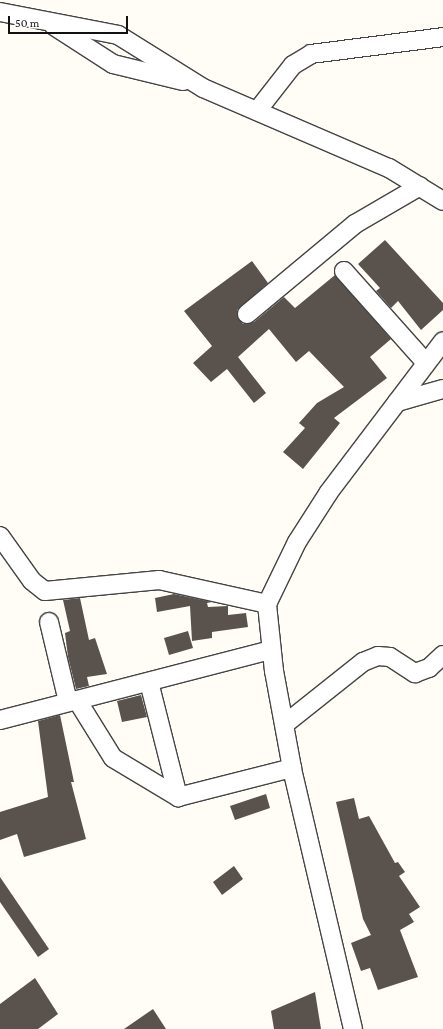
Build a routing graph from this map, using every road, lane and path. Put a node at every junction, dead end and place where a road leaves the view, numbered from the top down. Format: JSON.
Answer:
{"nodes":[{"id":1,"x":0,"y":12,"type":"edge"},
{"id":2,"x":48,"y":23,"type":"junction"},
{"id":3,"x":443,"y":37,"type":"edge"},
{"id":4,"x":191,"y":82,"type":"junction"},
{"id":5,"x":257,"y":111,"type":"junction"},
{"id":6,"x":420,"y":186,"type":"junction"},
{"id":7,"x":443,"y":201,"type":"edge"},
{"id":8,"x":344,"y":270,"type":"dead end"},
{"id":9,"x":247,"y":314,"type":"dead end"},
{"id":10,"x":443,"y":341,"type":"edge"},
{"id":11,"x":426,"y":363,"type":"junction"},
{"id":12,"x":443,"y":389,"type":"edge"},
{"id":13,"x":396,"y":402,"type":"junction"},
{"id":14,"x":0,"y":536,"type":"edge"},
{"id":15,"x":267,"y":604,"type":"junction"},
{"id":16,"x":49,"y":622,"type":"dead end"},
{"id":17,"x":271,"y":650,"type":"junction"},
{"id":18,"x":443,"y":654,"type":"edge"},
{"id":19,"x":149,"y":682,"type":"junction"},
{"id":20,"x":73,"y":701,"type":"junction"},
{"id":21,"x":0,"y":720,"type":"edge"},
{"id":22,"x":285,"y":724,"type":"junction"},
{"id":23,"x":292,"y":768,"type":"junction"},
{"id":24,"x":178,"y":797,"type":"junction"},
{"id":25,"x":353,"y":1029,"type":"edge"}],
"edges":[{"from":1,"to":2,"type":"street"},
{"from":2,"to":4,"type":"street"},
{"from":2,"to":4,"type":"street"},
{"from":3,"to":5,"type":"street"},
{"from":4,"to":5,"type":"street"},
{"from":5,"to":6,"type":"street"},
{"from":6,"to":7,"type":"street"},
{"from":6,"to":9,"type":"street"},
{"from":8,"to":11,"type":"street"},
{"from":10,"to":11,"type":"street"},
{"from":11,"to":13,"type":"street"},
{"from":12,"to":13,"type":"street"},
{"from":13,"to":15,"type":"street"},
{"from":14,"to":15,"type":"street"},
{"from":15,"to":17,"type":"street"},
{"from":16,"to":20,"type":"street"},
{"from":17,"to":19,"type":"street"},
{"from":17,"to":22,"type":"street"},
{"from":18,"to":22,"type":"street"},
{"from":19,"to":20,"type":"street"},
{"from":19,"to":24,"type":"street"},
{"from":20,"to":21,"type":"street"},
{"from":20,"to":24,"type":"street"},
{"from":22,"to":23,"type":"street"},
{"from":23,"to":24,"type":"street"},
{"from":23,"to":25,"type":"street"}]}
